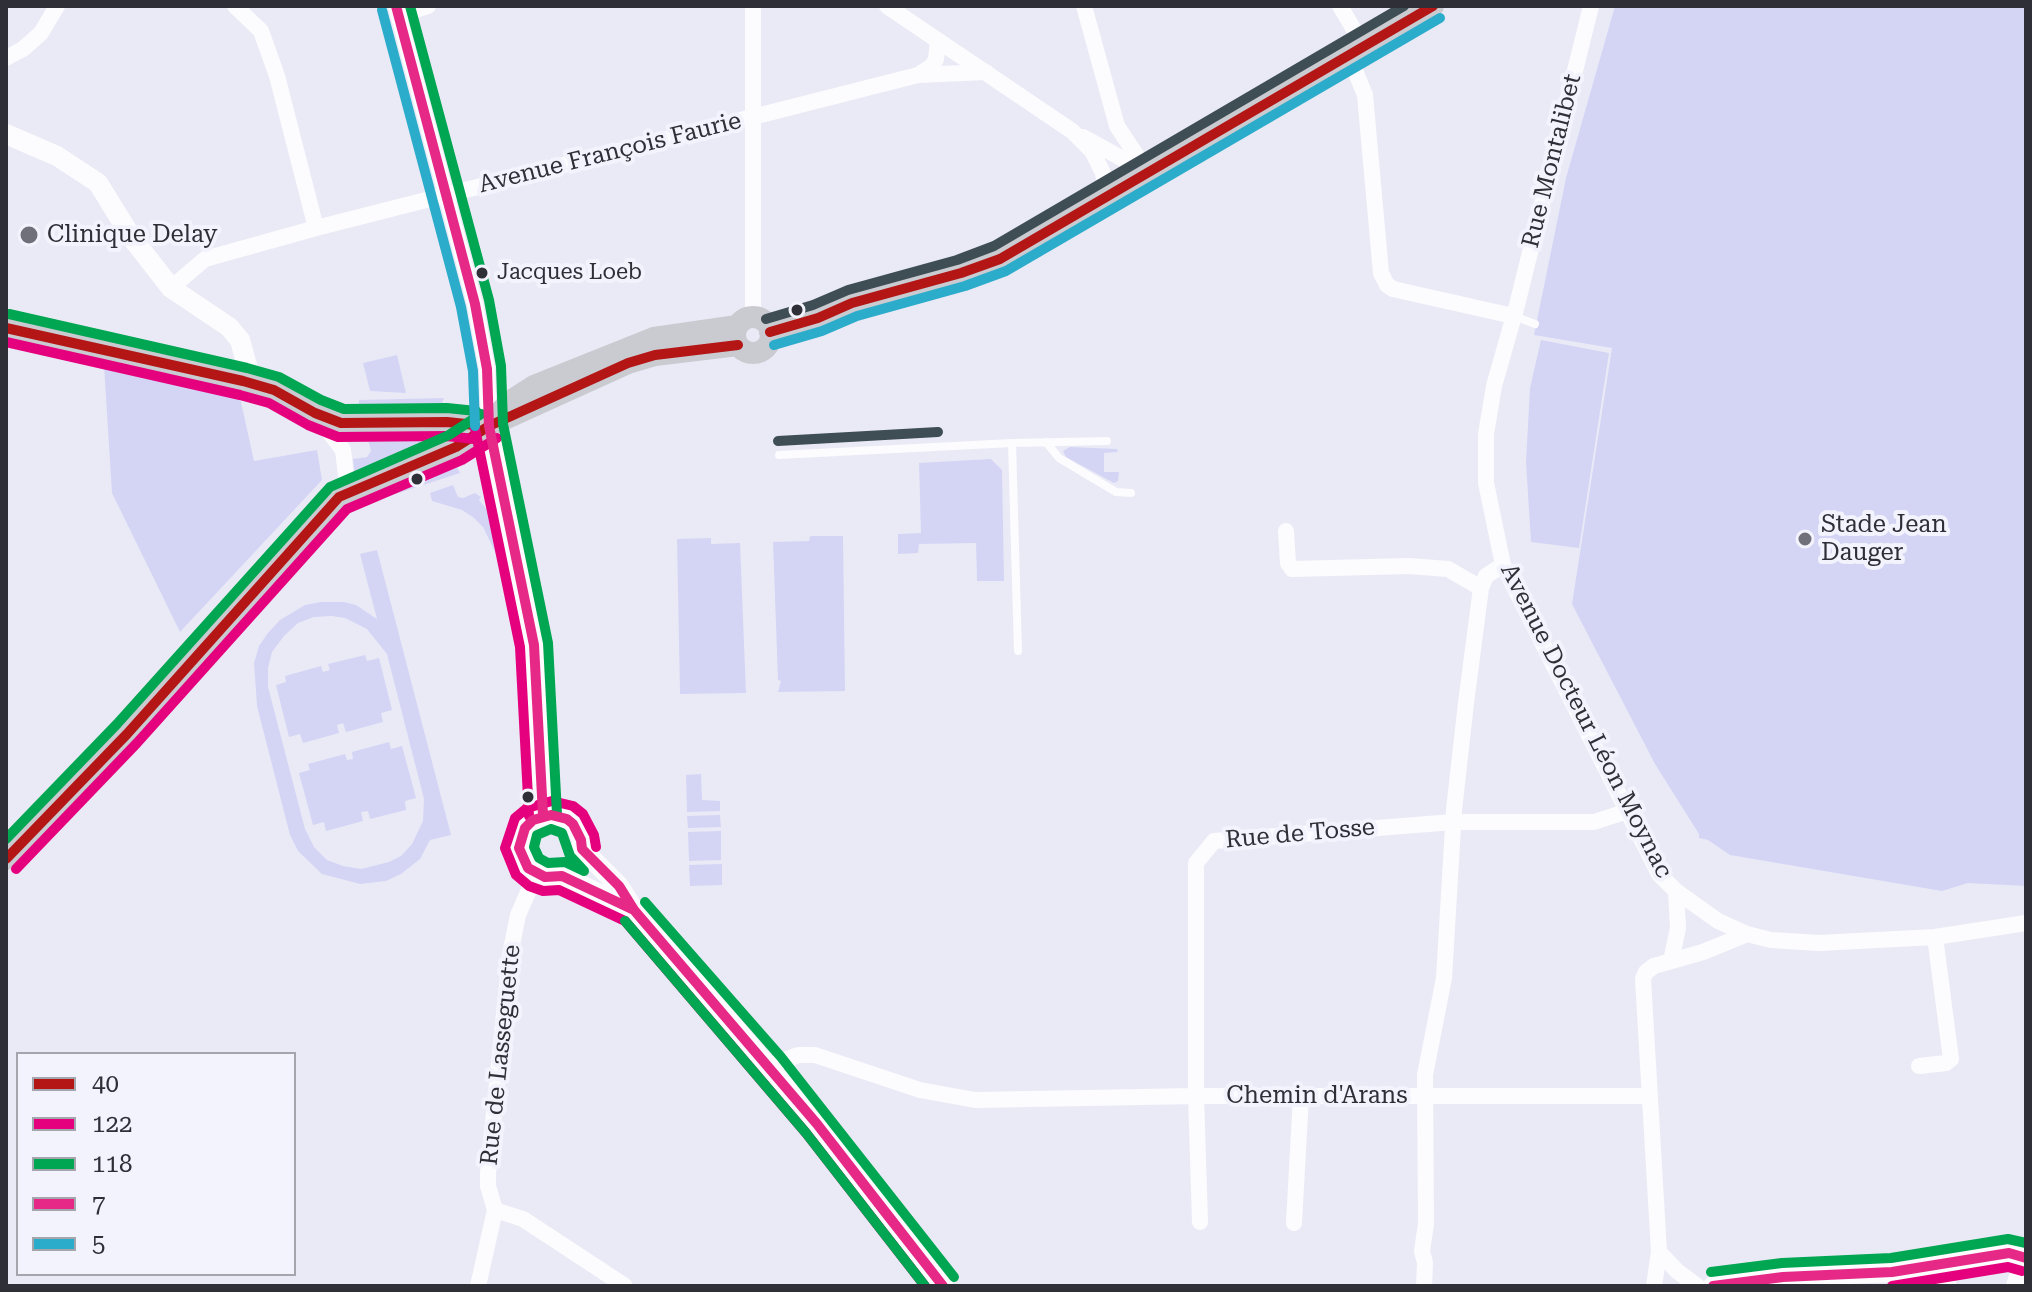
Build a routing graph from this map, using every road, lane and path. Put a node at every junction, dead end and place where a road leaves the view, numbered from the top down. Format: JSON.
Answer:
{"nodes":[{"id":1,"x":57,"y":6,"type":"edge"},
{"id":2,"x":235,"y":6,"type":"edge"},
{"id":3,"x":428,"y":6,"type":"edge"},
{"id":4,"x":753,"y":6,"type":"edge"},
{"id":5,"x":887,"y":6,"type":"edge"},
{"id":6,"x":1084,"y":6,"type":"edge"},
{"id":7,"x":1340,"y":6,"type":"edge"},
{"id":8,"x":1433,"y":6,"type":"edge"},
{"id":9,"x":1591,"y":6,"type":"edge"},
{"id":10,"x":397,"y":10,"type":"edge"},
{"id":11,"x":938,"y":41,"type":"junction"},
{"id":12,"x":1354,"y":50,"type":"junction"},
{"id":13,"x":6,"y":58,"type":"edge"},
{"id":14,"x":986,"y":72,"type":"junction"},
{"id":15,"x":918,"y":75,"type":"junction"},
{"id":16,"x":752,"y":116,"type":"junction"},
{"id":17,"x":1072,"y":131,"type":"junction"},
{"id":18,"x":6,"y":134,"type":"edge"},
{"id":19,"x":1148,"y":173,"type":"junction"},
{"id":20,"x":446,"y":195,"type":"junction"},
{"id":21,"x":1107,"y":198,"type":"junction"},
{"id":22,"x":316,"y":228,"type":"junction"},
{"id":23,"x":171,"y":288,"type":"junction"},
{"id":24,"x":1513,"y":316,"type":"junction"},
{"id":25,"x":1535,"y":324,"type":"dead end"},
{"id":26,"x":6,"y":328,"type":"edge"},
{"id":27,"x":750,"y":330,"type":"junction"},
{"id":28,"x":243,"y":381,"type":"junction"},
{"id":29,"x":315,"y":413,"type":"junction"},
{"id":30,"x":489,"y":426,"type":"junction"},
{"id":31,"x":1107,"y":441,"type":"dead end"},
{"id":32,"x":1046,"y":442,"type":"junction"},
{"id":33,"x":1012,"y":443,"type":"junction"},
{"id":34,"x":779,"y":455,"type":"dead end"},
{"id":35,"x":348,"y":492,"type":"junction"},
{"id":36,"x":1131,"y":493,"type":"dead end"},
{"id":37,"x":1286,"y":531,"type":"dead end"},
{"id":38,"x":1503,"y":565,"type":"junction"},
{"id":39,"x":1481,"y":588,"type":"junction"},
{"id":40,"x":1018,"y":651,"type":"dead end"},
{"id":41,"x":1628,"y":811,"type":"junction"},
{"id":42,"x":543,"y":815,"type":"junction"},
{"id":43,"x":1453,"y":822,"type":"junction"},
{"id":44,"x":582,"y":849,"type":"junction"},
{"id":45,"x":6,"y":859,"type":"edge"},
{"id":46,"x":536,"y":874,"type":"junction"},
{"id":47,"x":562,"y":876,"type":"junction"},
{"id":48,"x":1676,"y":891,"type":"junction"},
{"id":49,"x":634,"y":910,"type":"junction"},
{"id":50,"x":2026,"y":923,"type":"edge"},
{"id":51,"x":1747,"y":934,"type":"junction"},
{"id":52,"x":1935,"y":937,"type":"junction"},
{"id":53,"x":1671,"y":961,"type":"junction"},
{"id":54,"x":770,"y":1066,"type":"junction"},
{"id":55,"x":1919,"y":1066,"type":"dead end"},
{"id":56,"x":1196,"y":1096,"type":"junction"},
{"id":57,"x":1301,"y":1096,"type":"junction"},
{"id":58,"x":1424,"y":1096,"type":"junction"},
{"id":59,"x":1650,"y":1096,"type":"junction"},
{"id":60,"x":495,"y":1210,"type":"junction"},
{"id":61,"x":1200,"y":1222,"type":"dead end"},
{"id":62,"x":1294,"y":1223,"type":"dead end"},
{"id":63,"x":1659,"y":1252,"type":"junction"},
{"id":64,"x":2026,"y":1258,"type":"edge"},
{"id":65,"x":2026,"y":1265,"type":"edge"},
{"id":66,"x":1892,"y":1272,"type":"junction"},
{"id":67,"x":478,"y":1286,"type":"edge"},
{"id":68,"x":625,"y":1286,"type":"edge"},
{"id":69,"x":943,"y":1286,"type":"edge"},
{"id":70,"x":1424,"y":1286,"type":"edge"},
{"id":71,"x":1654,"y":1286,"type":"edge"},
{"id":72,"x":1697,"y":1286,"type":"edge"},
{"id":73,"x":1713,"y":1286,"type":"edge"},
{"id":74,"x":1947,"y":1286,"type":"edge"},
{"id":75,"x":2016,"y":1286,"type":"edge"}],
"edges":[{"from":1,"to":13,"type":"street"},
{"from":2,"to":22,"type":"street"},
{"from":3,"to":10,"type":"street"},
{"from":4,"to":16,"type":"street"},
{"from":5,"to":11,"type":"street"},
{"from":6,"to":19,"type":"street"},
{"from":7,"to":12,"type":"street"},
{"from":8,"to":12,"type":"main road"},
{"from":9,"to":24,"type":"street","name":"Rue Montalibet"},
{"from":10,"to":20,"type":"street"},
{"from":11,"to":14,"type":"street"},
{"from":11,"to":15,"type":"street"},
{"from":12,"to":19,"type":"main road"},
{"from":12,"to":24,"type":"street"},
{"from":14,"to":15,"type":"street","name":"Avenue François Faurie"},
{"from":14,"to":17,"type":"street"},
{"from":15,"to":16,"type":"street","name":"Avenue François Faurie"},
{"from":16,"to":20,"type":"street","name":"Avenue François Faurie"},
{"from":16,"to":27,"type":"street"},
{"from":17,"to":19,"type":"street"},
{"from":17,"to":21,"type":"street"},
{"from":18,"to":23,"type":"street"},
{"from":19,"to":21,"type":"main road"},
{"from":20,"to":22,"type":"street","name":"Avenue François Faurie"},
{"from":20,"to":30,"type":"street"},
{"from":21,"to":27,"type":"main road"},
{"from":22,"to":23,"type":"street","name":"Avenue François Faurie"},
{"from":23,"to":28,"type":"street"},
{"from":24,"to":25,"type":"lane"},
{"from":24,"to":38,"type":"street","name":"Avenue Docteur Léon Moynac"},
{"from":26,"to":28,"type":"main road"},
{"from":27,"to":30,"type":"main road"},
{"from":28,"to":29,"type":"main road"},
{"from":29,"to":30,"type":"main road"},
{"from":29,"to":35,"type":"street"},
{"from":30,"to":35,"type":"main road"},
{"from":30,"to":42,"type":"street"},
{"from":31,"to":32,"type":"lane"},
{"from":32,"to":33,"type":"lane"},
{"from":32,"to":36,"type":"lane"},
{"from":33,"to":34,"type":"lane"},
{"from":33,"to":40,"type":"lane"},
{"from":35,"to":45,"type":"main road"},
{"from":37,"to":39,"type":"street"},
{"from":38,"to":39,"type":"street"},
{"from":38,"to":41,"type":"street","name":"Avenue Docteur Léon Moynac"},
{"from":39,"to":43,"type":"street","name":"Chemin d'Arans"},
{"from":41,"to":43,"type":"street","name":"Rue de Tosse"},
{"from":41,"to":48,"type":"street","name":"Avenue Docteur Léon Moynac"},
{"from":42,"to":44,"type":"street"},
{"from":42,"to":46,"type":"street"},
{"from":43,"to":56,"type":"street","name":"Rue de Tosse"},
{"from":43,"to":58,"type":"street","name":"Chemin d'Arans"},
{"from":44,"to":47,"type":"street"},
{"from":44,"to":49,"type":"street"},
{"from":46,"to":47,"type":"street"},
{"from":46,"to":60,"type":"street","name":"Rue de Lasseguette"},
{"from":47,"to":49,"type":"street"},
{"from":48,"to":51,"type":"street","name":"Avenue Docteur Léon Moynac"},
{"from":48,"to":53,"type":"street"},
{"from":49,"to":54,"type":"street"},
{"from":50,"to":52,"type":"street","name":"Avenue Docteur Léon Moynac"},
{"from":51,"to":52,"type":"street","name":"Avenue Docteur Léon Moynac"},
{"from":51,"to":53,"type":"street"},
{"from":52,"to":55,"type":"street"},
{"from":53,"to":59,"type":"street"},
{"from":54,"to":56,"type":"street","name":"Chemin d'Arans"},
{"from":54,"to":69,"type":"street"},
{"from":56,"to":57,"type":"street","name":"Chemin d'Arans"},
{"from":56,"to":61,"type":"street","name":"Rue de Tosse"},
{"from":57,"to":58,"type":"street","name":"Chemin d'Arans"},
{"from":57,"to":62,"type":"street"},
{"from":58,"to":59,"type":"street"},
{"from":58,"to":70,"type":"street"},
{"from":59,"to":63,"type":"street"},
{"from":60,"to":67,"type":"street","name":"Rue de Lasseguette"},
{"from":60,"to":68,"type":"street"},
{"from":63,"to":71,"type":"street"},
{"from":63,"to":72,"type":"street"},
{"from":64,"to":66,"type":"street"},
{"from":65,"to":75,"type":"street"},
{"from":66,"to":73,"type":"street"},
{"from":66,"to":74,"type":"street"}]}
